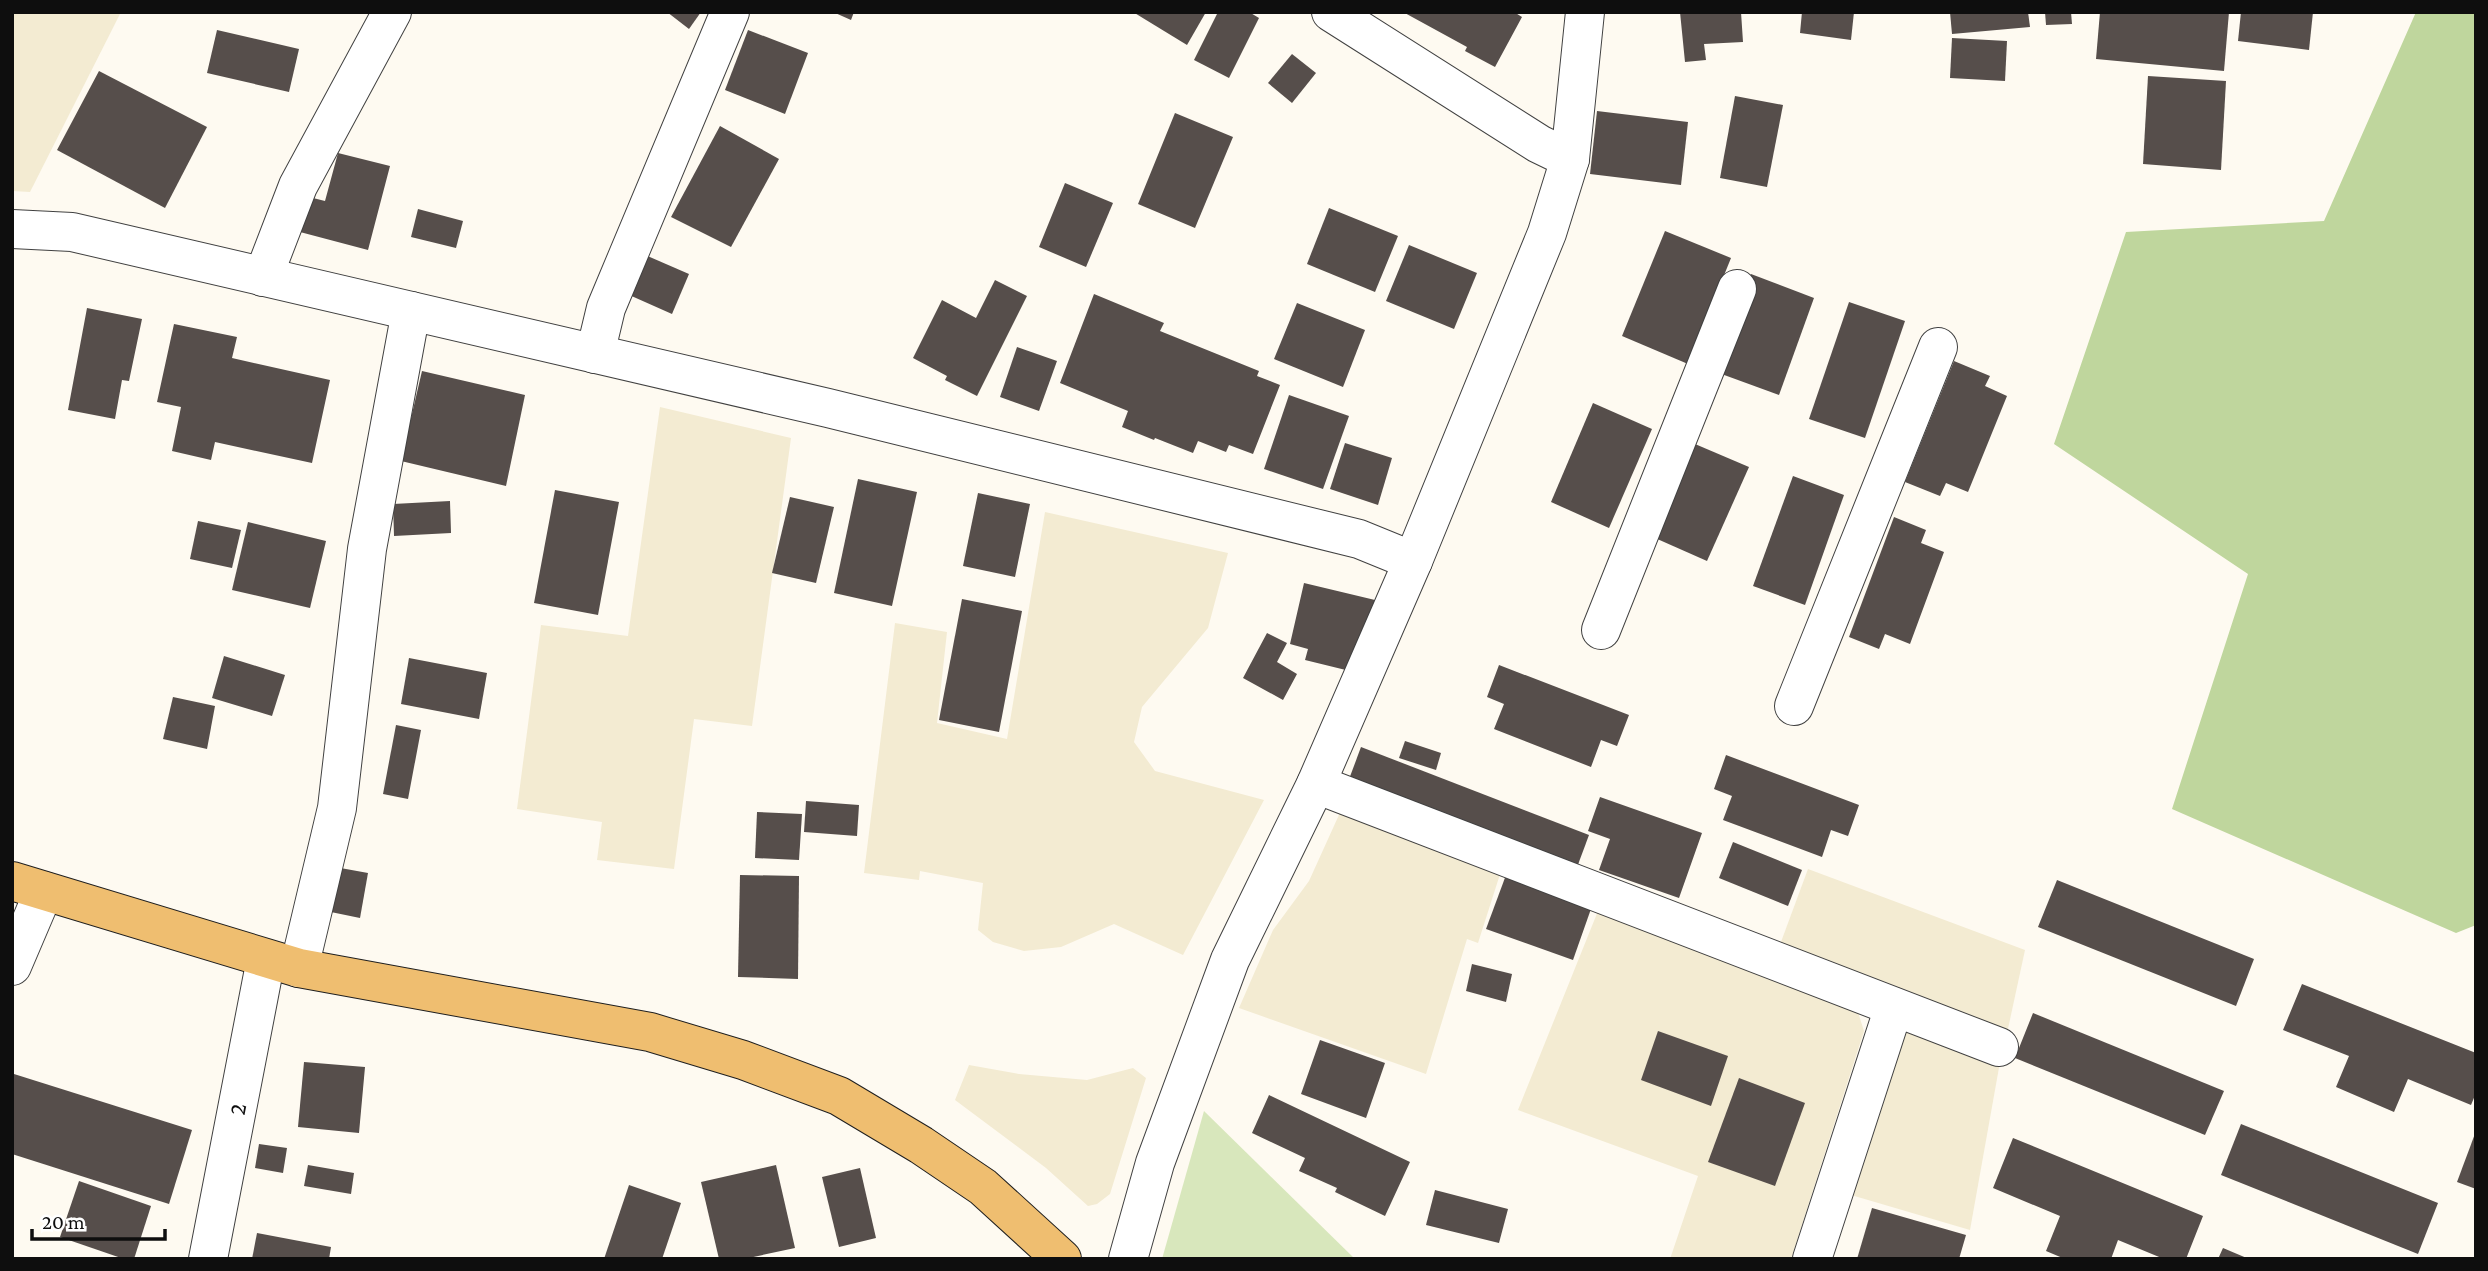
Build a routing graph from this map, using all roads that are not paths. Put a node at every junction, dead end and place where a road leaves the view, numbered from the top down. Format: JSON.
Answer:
{"nodes":[{"id":1,"x":392,"y":12,"type":"edge"},
{"id":2,"x":730,"y":12,"type":"edge"},
{"id":3,"x":1331,"y":12,"type":"edge"},
{"id":4,"x":1585,"y":12,"type":"edge"},
{"id":5,"x":1570,"y":159,"type":"junction"},
{"id":6,"x":12,"y":229,"type":"edge"},
{"id":7,"x":264,"y":277,"type":"junction"},
{"id":8,"x":1737,"y":289,"type":"dead end"},
{"id":9,"x":411,"y":311,"type":"junction"},
{"id":10,"x":1938,"y":347,"type":"dead end"},
{"id":11,"x":595,"y":354,"type":"junction"},
{"id":12,"x":1413,"y":561,"type":"junction"},
{"id":13,"x":1601,"y":630,"type":"dead end"},
{"id":14,"x":1794,"y":706,"type":"dead end"},
{"id":15,"x":1316,"y":784,"type":"junction"},
{"id":16,"x":28,"y":886,"type":"edge"},
{"id":17,"x":283,"y":964,"type":"junction"},
{"id":18,"x":12,"y":965,"type":"edge"},
{"id":19,"x":1894,"y":1007,"type":"junction"},
{"id":20,"x":1998,"y":1047,"type":"dead end"},
{"id":21,"x":208,"y":1259,"type":"edge"},
{"id":22,"x":1062,"y":1259,"type":"edge"},
{"id":23,"x":1128,"y":1259,"type":"edge"},
{"id":24,"x":1812,"y":1259,"type":"edge"}],
"edges":[{"from":1,"to":7,"type":"street"},
{"from":2,"to":11,"type":"street"},
{"from":3,"to":5,"type":"street"},
{"from":4,"to":5,"type":"street"},
{"from":5,"to":12,"type":"street"},
{"from":6,"to":7,"type":"street"},
{"from":7,"to":9,"type":"street"},
{"from":8,"to":13,"type":"street"},
{"from":9,"to":11,"type":"street"},
{"from":9,"to":17,"type":"street","name":"2"},
{"from":10,"to":14,"type":"street"},
{"from":11,"to":12,"type":"street"},
{"from":12,"to":15,"type":"street"},
{"from":15,"to":19,"type":"street"},
{"from":15,"to":23,"type":"street"},
{"from":16,"to":17,"type":"main road"},
{"from":16,"to":18,"type":"street"},
{"from":17,"to":21,"type":"street","name":"2"},
{"from":17,"to":22,"type":"main road"},
{"from":19,"to":20,"type":"street"},
{"from":19,"to":24,"type":"street"}]}
